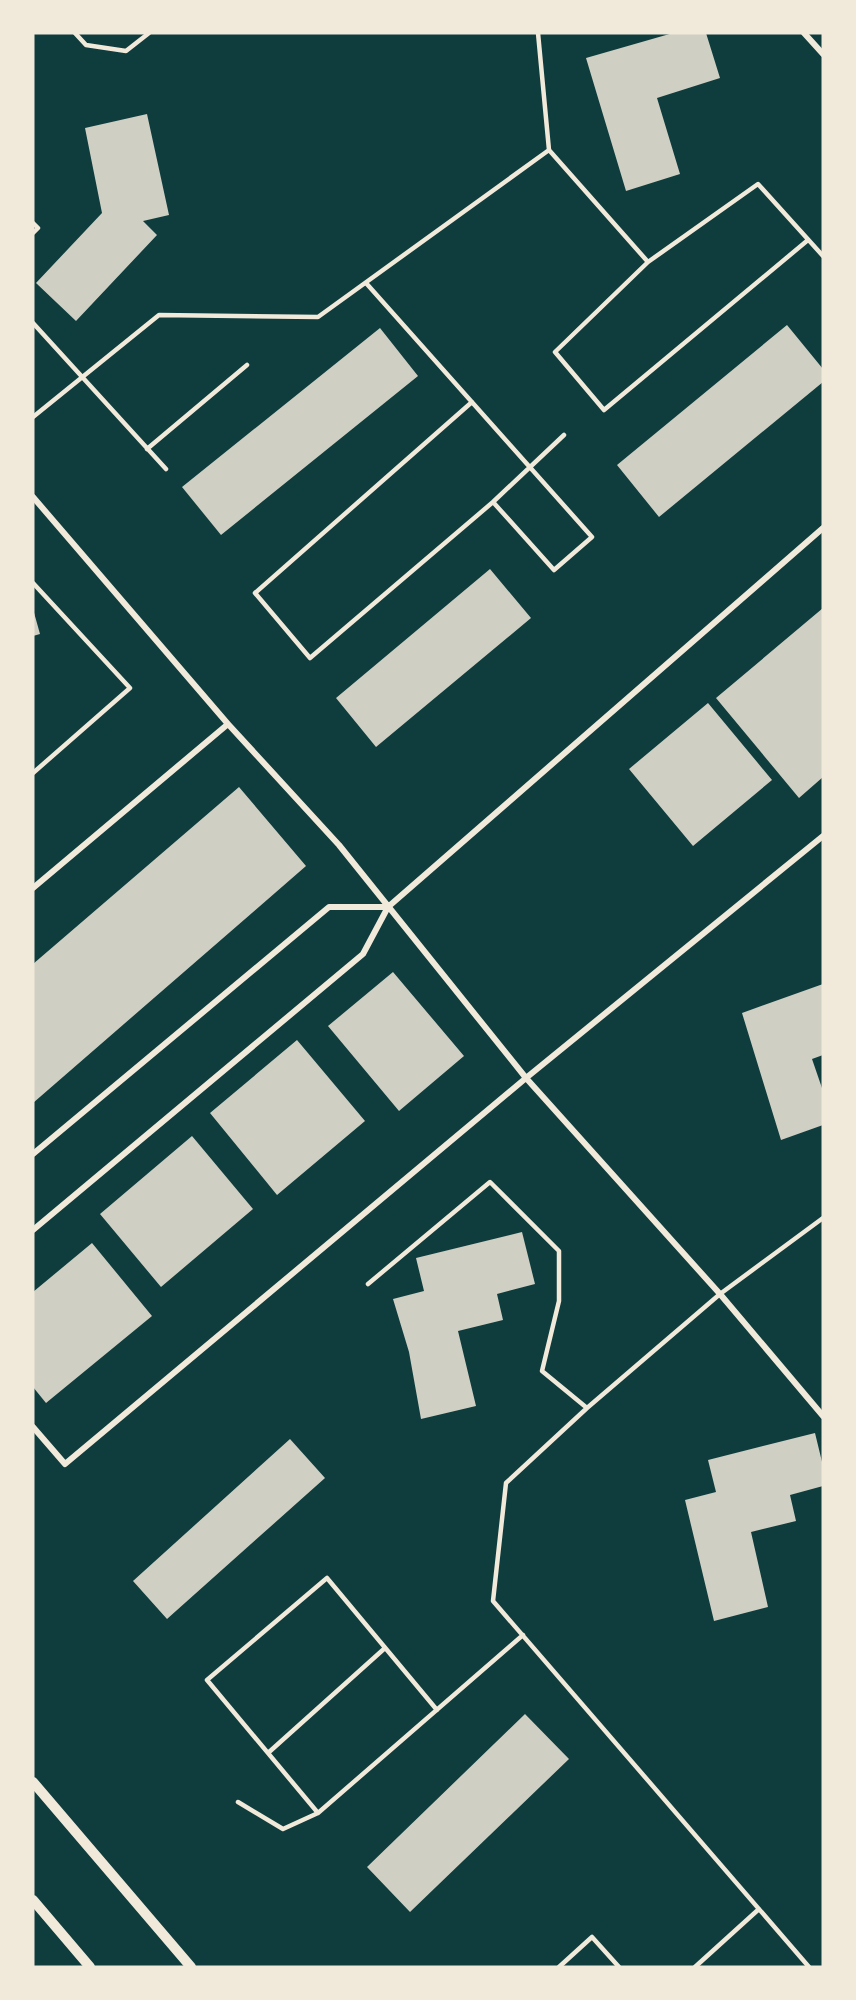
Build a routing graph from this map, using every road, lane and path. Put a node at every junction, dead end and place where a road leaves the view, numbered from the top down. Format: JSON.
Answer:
{"nodes":[{"id":1,"x":75,"y":33,"type":"edge"},
{"id":2,"x":149,"y":33,"type":"edge"},
{"id":3,"x":538,"y":33,"type":"edge"},
{"id":4,"x":804,"y":33,"type":"edge"},
{"id":5,"x":823,"y":54,"type":"edge"},
{"id":6,"x":549,"y":150,"type":"junction"},
{"id":7,"x":33,"y":223,"type":"edge"},
{"id":8,"x":33,"y":233,"type":"edge"},
{"id":9,"x":808,"y":240,"type":"junction"},
{"id":10,"x":823,"y":256,"type":"edge"},
{"id":11,"x":648,"y":262,"type":"junction"},
{"id":12,"x":366,"y":283,"type":"junction"},
{"id":13,"x":33,"y":323,"type":"edge"},
{"id":14,"x":247,"y":365,"type":"dead end"},
{"id":15,"x":83,"y":376,"type":"junction"},
{"id":16,"x":472,"y":402,"type":"junction"},
{"id":17,"x":33,"y":417,"type":"edge"},
{"id":18,"x":564,"y":435,"type":"dead end"},
{"id":19,"x":147,"y":449,"type":"junction"},
{"id":20,"x":529,"y":466,"type":"junction"},
{"id":21,"x":166,"y":469,"type":"dead end"},
{"id":22,"x":33,"y":497,"type":"edge"},
{"id":23,"x":493,"y":502,"type":"junction"},
{"id":24,"x":823,"y":528,"type":"edge"},
{"id":25,"x":33,"y":583,"type":"edge"},
{"id":26,"x":228,"y":724,"type":"junction"},
{"id":27,"x":33,"y":773,"type":"edge"},
{"id":28,"x":823,"y":836,"type":"edge"},
{"id":29,"x":33,"y":888,"type":"edge"},
{"id":30,"x":388,"y":907,"type":"junction"},
{"id":31,"x":526,"y":1078,"type":"junction"},
{"id":32,"x":33,"y":1154,"type":"edge"},
{"id":33,"x":823,"y":1218,"type":"edge"},
{"id":34,"x":33,"y":1230,"type":"edge"},
{"id":35,"x":368,"y":1284,"type":"dead end"},
{"id":36,"x":720,"y":1294,"type":"junction"},
{"id":37,"x":587,"y":1408,"type":"junction"},
{"id":38,"x":823,"y":1416,"type":"edge"},
{"id":39,"x":33,"y":1427,"type":"edge"},
{"id":40,"x":523,"y":1635,"type":"junction"},
{"id":41,"x":385,"y":1648,"type":"junction"},
{"id":42,"x":437,"y":1710,"type":"junction"},
{"id":43,"x":268,"y":1753,"type":"junction"},
{"id":44,"x":33,"y":1782,"type":"edge"},
{"id":45,"x":238,"y":1802,"type":"dead end"},
{"id":46,"x":318,"y":1812,"type":"junction"},
{"id":47,"x":33,"y":1900,"type":"edge"},
{"id":48,"x":759,"y":1909,"type":"junction"},
{"id":49,"x":90,"y":1967,"type":"edge"},
{"id":50,"x":191,"y":1967,"type":"edge"},
{"id":51,"x":558,"y":1967,"type":"edge"},
{"id":52,"x":619,"y":1967,"type":"edge"},
{"id":53,"x":695,"y":1967,"type":"edge"},
{"id":54,"x":809,"y":1967,"type":"edge"}],
"edges":[{"from":1,"to":2,"type":"lane"},
{"from":3,"to":6,"type":"lane"},
{"from":4,"to":5,"type":"street"},
{"from":6,"to":11,"type":"lane"},
{"from":6,"to":12,"type":"lane"},
{"from":7,"to":8,"type":"lane"},
{"from":9,"to":10,"type":"lane"},
{"from":9,"to":11,"type":"lane"},
{"from":9,"to":11,"type":"lane"},
{"from":12,"to":15,"type":"lane"},
{"from":12,"to":16,"type":"lane"},
{"from":13,"to":15,"type":"lane"},
{"from":14,"to":19,"type":"lane"},
{"from":15,"to":17,"type":"lane"},
{"from":15,"to":19,"type":"lane"},
{"from":16,"to":20,"type":"lane"},
{"from":16,"to":23,"type":"lane"},
{"from":18,"to":20,"type":"lane"},
{"from":19,"to":21,"type":"lane"},
{"from":20,"to":23,"type":"lane"},
{"from":20,"to":23,"type":"lane"},
{"from":22,"to":26,"type":"street"},
{"from":24,"to":30,"type":"street"},
{"from":25,"to":27,"type":"lane"},
{"from":26,"to":29,"type":"street"},
{"from":26,"to":30,"type":"street"},
{"from":28,"to":31,"type":"street"},
{"from":30,"to":31,"type":"street"},
{"from":30,"to":32,"type":"street"},
{"from":30,"to":34,"type":"street"},
{"from":31,"to":36,"type":"street"},
{"from":31,"to":39,"type":"street"},
{"from":33,"to":36,"type":"lane"},
{"from":35,"to":37,"type":"lane"},
{"from":36,"to":37,"type":"lane"},
{"from":36,"to":38,"type":"street"},
{"from":37,"to":40,"type":"lane"},
{"from":40,"to":42,"type":"lane"},
{"from":40,"to":48,"type":"lane"},
{"from":41,"to":42,"type":"lane"},
{"from":41,"to":43,"type":"lane"},
{"from":41,"to":43,"type":"lane"},
{"from":42,"to":46,"type":"lane"},
{"from":43,"to":46,"type":"lane"},
{"from":44,"to":50,"type":"street"},
{"from":45,"to":46,"type":"lane"},
{"from":47,"to":49,"type":"street"},
{"from":48,"to":53,"type":"lane"},
{"from":48,"to":54,"type":"lane"},
{"from":51,"to":52,"type":"lane"}]}
